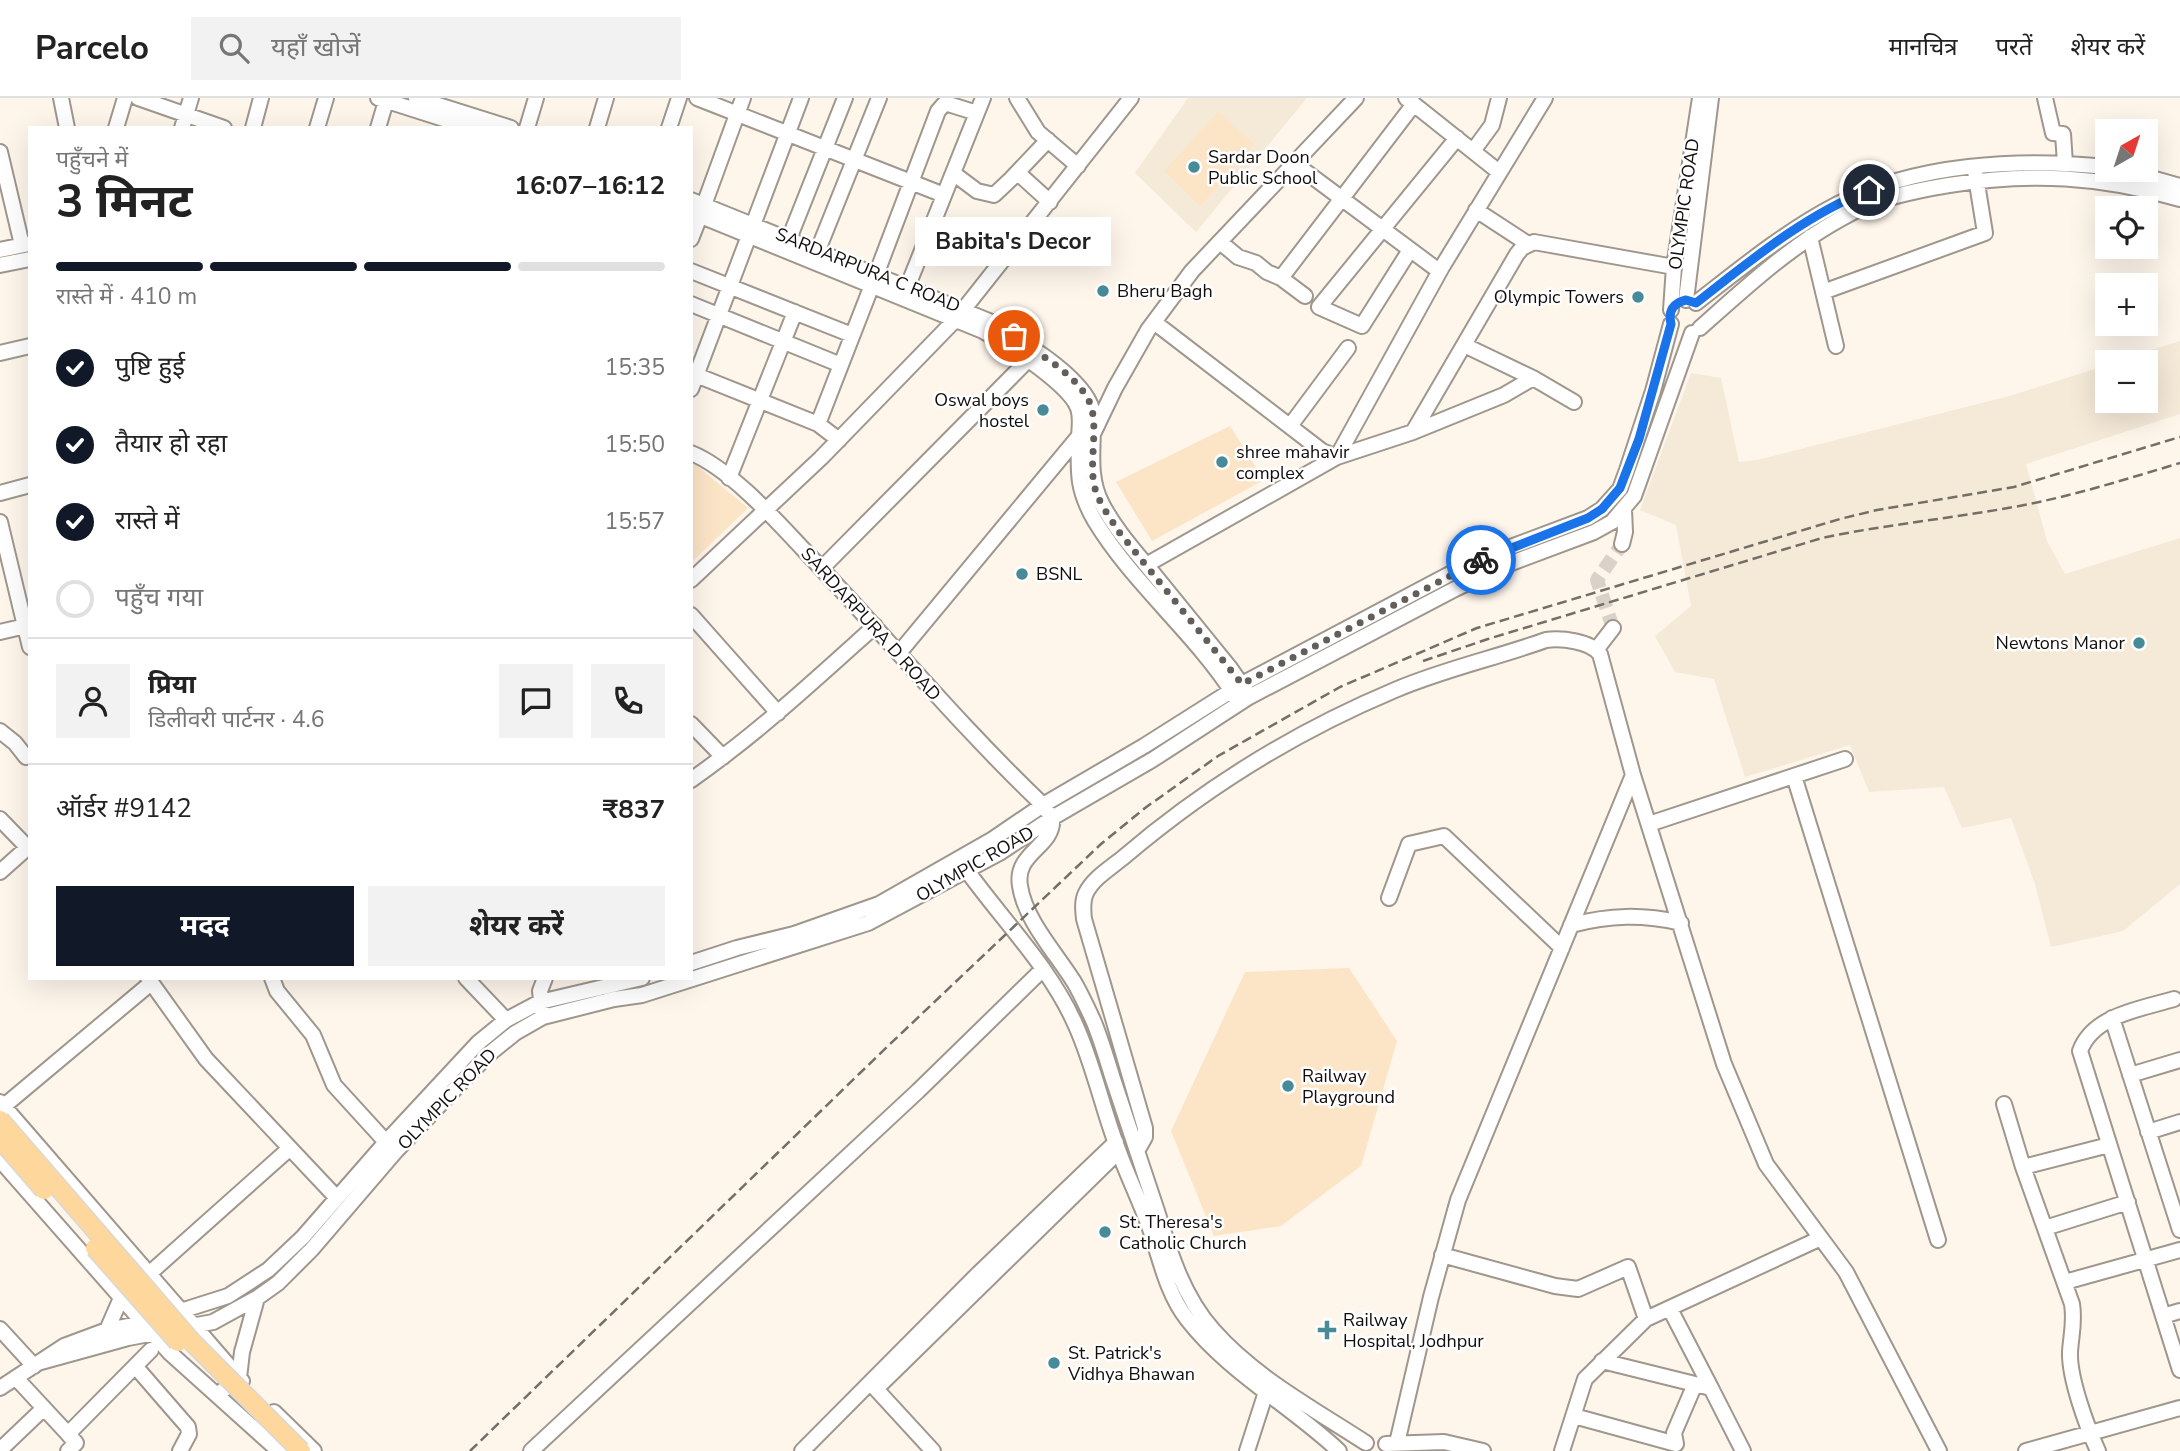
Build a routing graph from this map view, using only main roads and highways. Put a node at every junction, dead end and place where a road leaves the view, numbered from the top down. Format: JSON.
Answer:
{"nodes":[{"id":1,"x":1,"y":1109,"type":"edge"},
{"id":2,"x":0,"y":1139,"type":"edge"},
{"id":3,"x":287,"y":1451,"type":"edge"},
{"id":4,"x":301,"y":1451,"type":"edge"}],
"edges":[{"from":1,"to":4,"type":"main road","bridge":true},
{"from":2,"to":3,"type":"main road","bridge":true}]}
